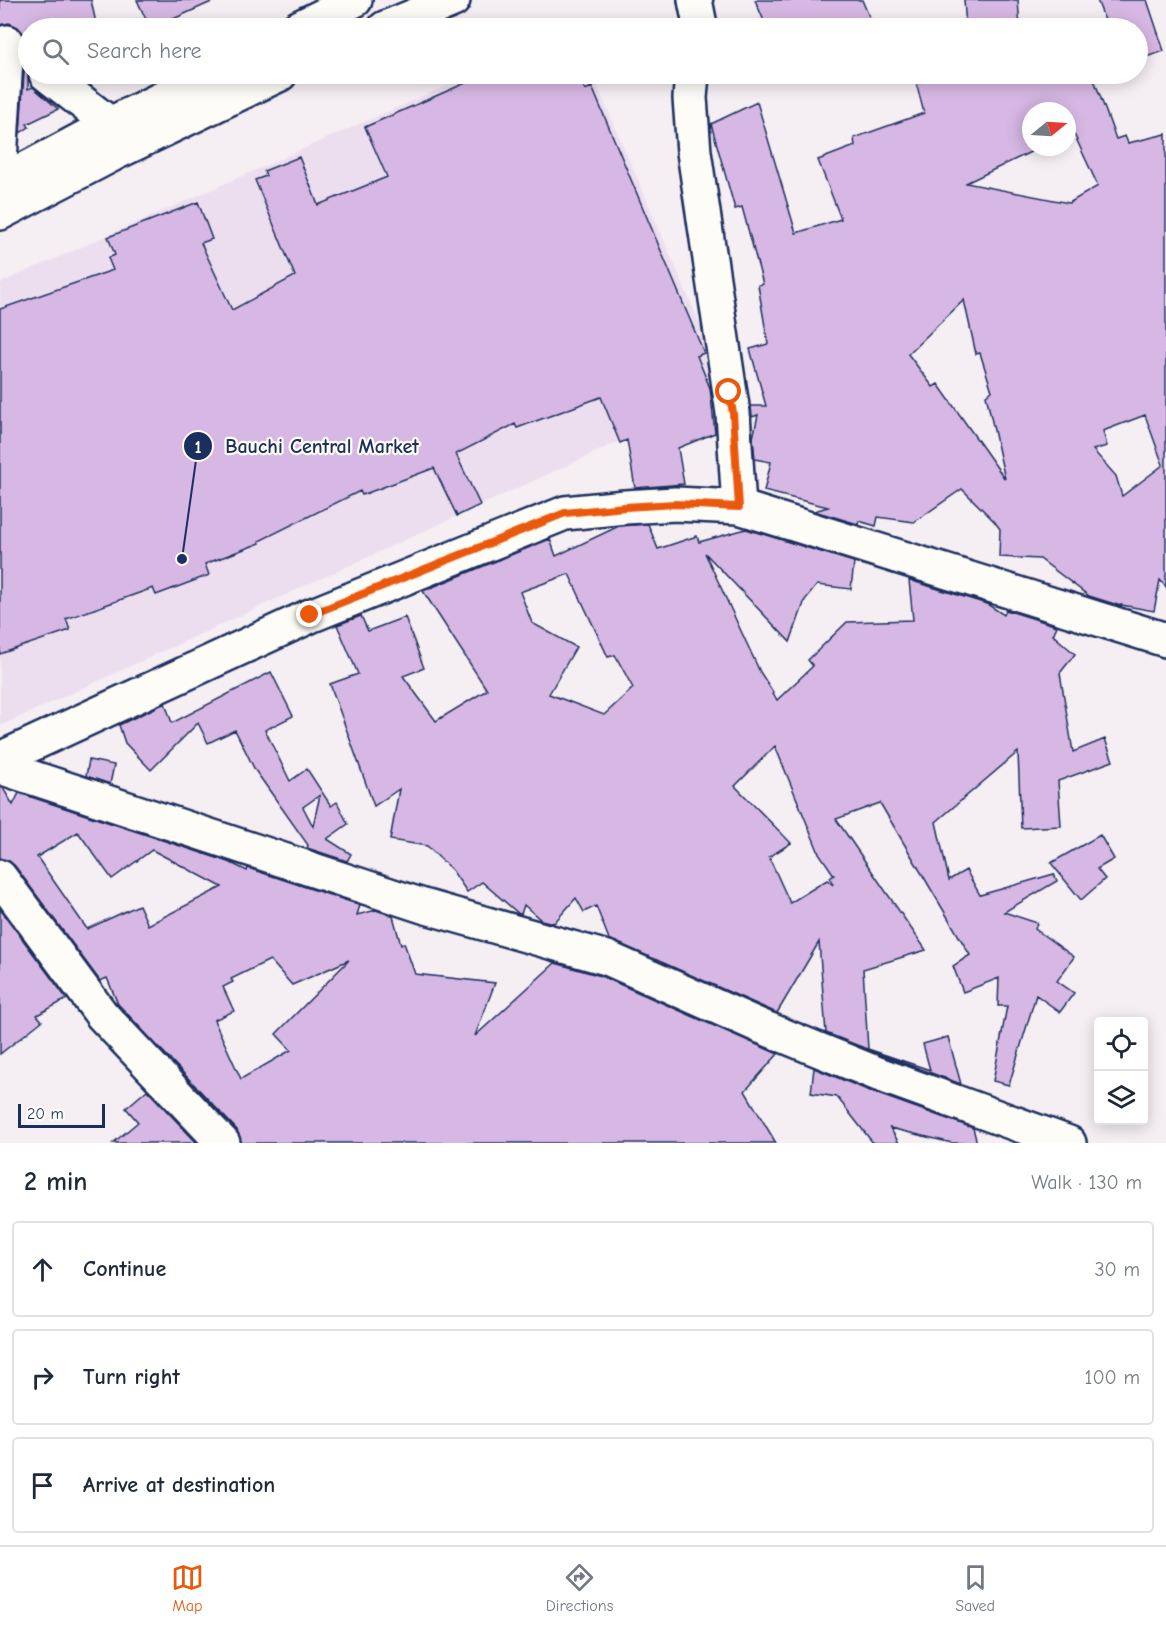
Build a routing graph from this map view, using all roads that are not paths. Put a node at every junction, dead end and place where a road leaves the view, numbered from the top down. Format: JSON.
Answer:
{"nodes":[{"id":1,"x":355,"y":0,"type":"edge"},
{"id":2,"x":453,"y":0,"type":"edge"},
{"id":3,"x":695,"y":0,"type":"edge"},
{"id":4,"x":318,"y":18,"type":"edge"},
{"id":5,"x":409,"y":18,"type":"edge"},
{"id":6,"x":699,"y":18,"type":"edge"},
{"id":7,"x":12,"y":44,"type":"edge"},
{"id":8,"x":59,"y":84,"type":"edge"},
{"id":9,"x":192,"y":84,"type":"edge"},
{"id":10,"x":259,"y":84,"type":"edge"},
{"id":11,"x":691,"y":84,"type":"edge"},
{"id":12,"x":110,"y":124,"type":"junction"},
{"id":13,"x":0,"y":160,"type":"edge"},
{"id":14,"x":0,"y":183,"type":"edge"},
{"id":15,"x":0,"y":213,"type":"edge"},
{"id":16,"x":739,"y":507,"type":"junction"},
{"id":17,"x":1166,"y":640,"type":"edge"},
{"id":18,"x":0,"y":759,"type":"edge"},
{"id":19,"x":0,"y":767,"type":"edge"},
{"id":20,"x":0,"y":877,"type":"edge"},
{"id":21,"x":223,"y":1143,"type":"edge"},
{"id":22,"x":1069,"y":1143,"type":"edge"}],
"edges":[{"from":1,"to":4,"type":"street"},
{"from":2,"to":5,"type":"street"},
{"from":3,"to":6,"type":"street"},
{"from":7,"to":13,"type":"street"},
{"from":8,"to":12,"type":"street"},
{"from":9,"to":12,"type":"street"},
{"from":10,"to":15,"type":"street"},
{"from":11,"to":16,"type":"street"},
{"from":12,"to":14,"type":"street"},
{"from":16,"to":17,"type":"street"},
{"from":16,"to":18,"type":"street"},
{"from":19,"to":22,"type":"street"},
{"from":20,"to":21,"type":"street"}]}
